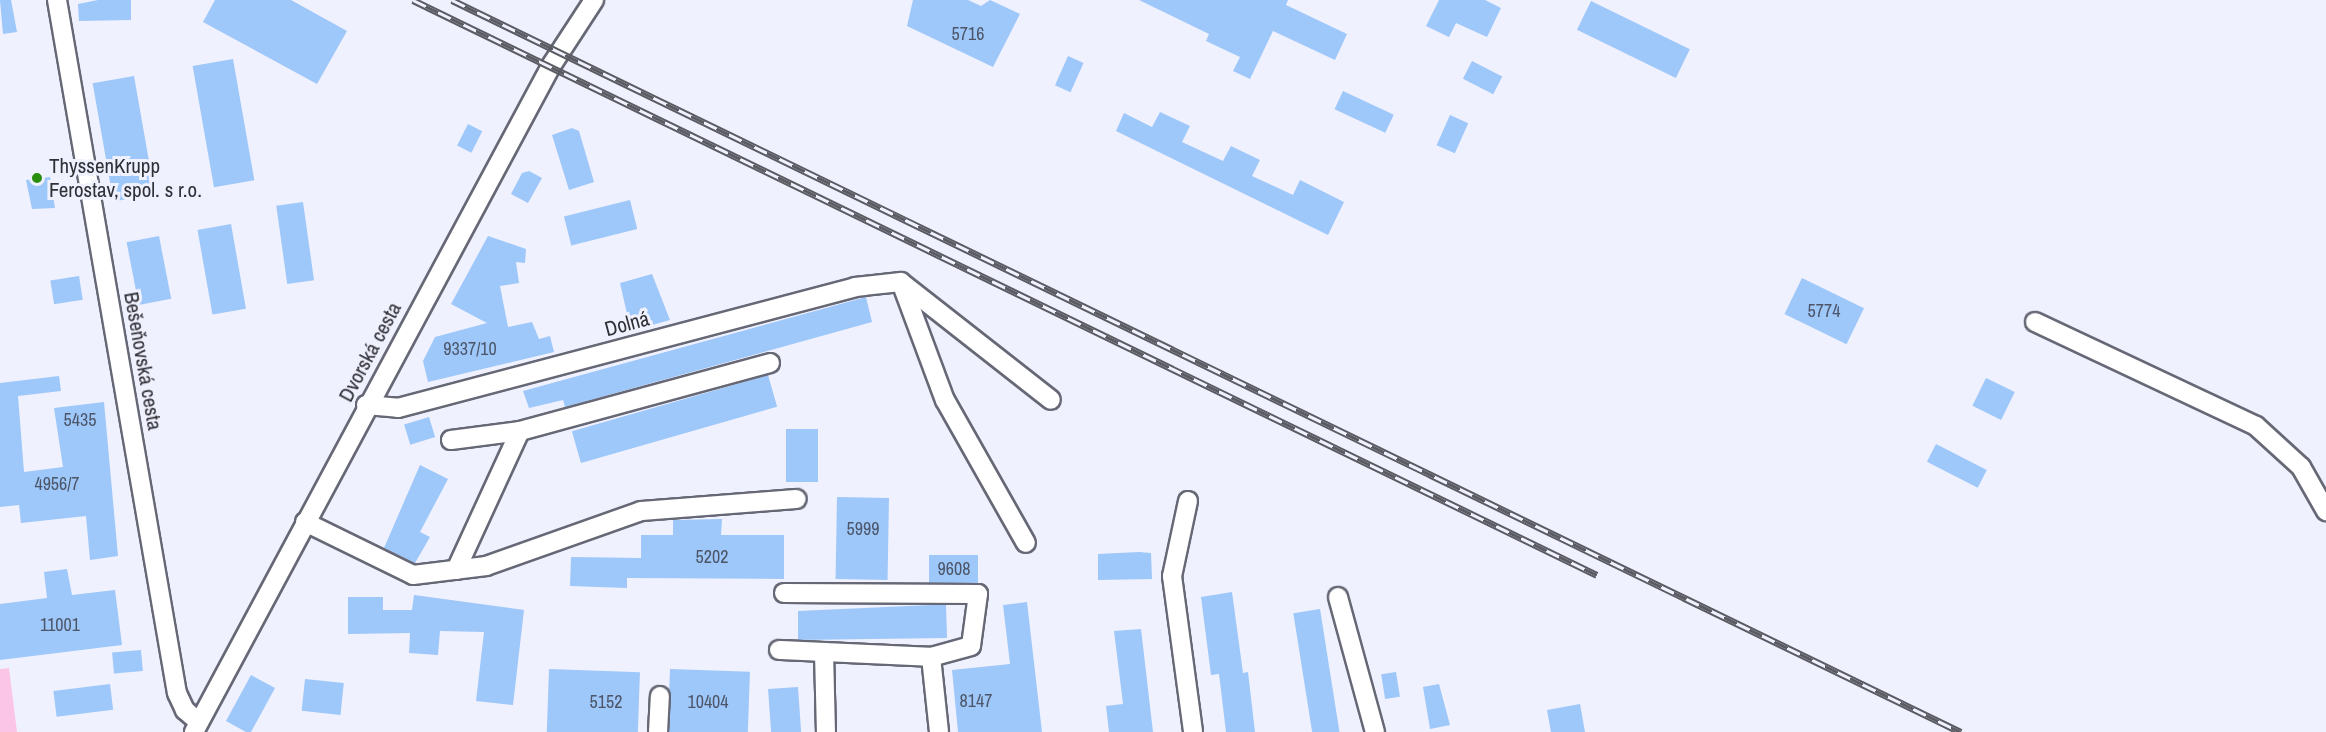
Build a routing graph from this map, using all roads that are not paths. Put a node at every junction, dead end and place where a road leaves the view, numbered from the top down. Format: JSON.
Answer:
{"nodes":[{"id":1,"x":57,"y":0,"type":"edge"},
{"id":2,"x":594,"y":0,"type":"edge"},
{"id":3,"x":901,"y":282,"type":"junction"},
{"id":4,"x":2035,"y":322,"type":"dead end"},
{"id":5,"x":770,"y":363,"type":"dead end"},
{"id":6,"x":1051,"y":400,"type":"dead end"},
{"id":7,"x":366,"y":405,"type":"junction"},
{"id":8,"x":520,"y":431,"type":"junction"},
{"id":9,"x":451,"y":440,"type":"dead end"},
{"id":10,"x":797,"y":499,"type":"dead end"},
{"id":11,"x":1188,"y":501,"type":"dead end"},
{"id":12,"x":2326,"y":511,"type":"edge"},
{"id":13,"x":305,"y":522,"type":"junction"},
{"id":14,"x":1026,"y":543,"type":"dead end"},
{"id":15,"x":456,"y":570,"type":"junction"},
{"id":16,"x":784,"y":593,"type":"dead end"},
{"id":17,"x":1338,"y":597,"type":"dead end"},
{"id":18,"x":779,"y":650,"type":"dead end"},
{"id":19,"x":824,"y":652,"type":"junction"},
{"id":20,"x":931,"y":657,"type":"junction"},
{"id":21,"x":660,"y":696,"type":"dead end"},
{"id":22,"x":197,"y":727,"type":"edge"},
{"id":23,"x":658,"y":732,"type":"edge"},
{"id":24,"x":826,"y":732,"type":"edge"},
{"id":25,"x":939,"y":732,"type":"edge"},
{"id":26,"x":1193,"y":732,"type":"edge"},
{"id":27,"x":1375,"y":732,"type":"edge"}],
"edges":[{"from":1,"to":22,"type":"street","name":"Bešeňovská cesta"},
{"from":2,"to":7,"type":"street","name":"Dvorská cesta"},
{"from":3,"to":6,"type":"street"},
{"from":3,"to":7,"type":"street","name":"Dolná"},
{"from":3,"to":14,"type":"street"},
{"from":4,"to":12,"type":"street"},
{"from":5,"to":8,"type":"street"},
{"from":7,"to":13,"type":"street","name":"Dvorská cesta"},
{"from":8,"to":9,"type":"street"},
{"from":8,"to":15,"type":"street"},
{"from":10,"to":15,"type":"street"},
{"from":11,"to":26,"type":"street"},
{"from":13,"to":15,"type":"street"},
{"from":13,"to":22,"type":"street","name":"Dvorská cesta"},
{"from":16,"to":20,"type":"street"},
{"from":17,"to":27,"type":"street"},
{"from":18,"to":19,"type":"street"},
{"from":19,"to":20,"type":"street"},
{"from":19,"to":24,"type":"street"},
{"from":20,"to":25,"type":"street"},
{"from":21,"to":23,"type":"street"}]}
